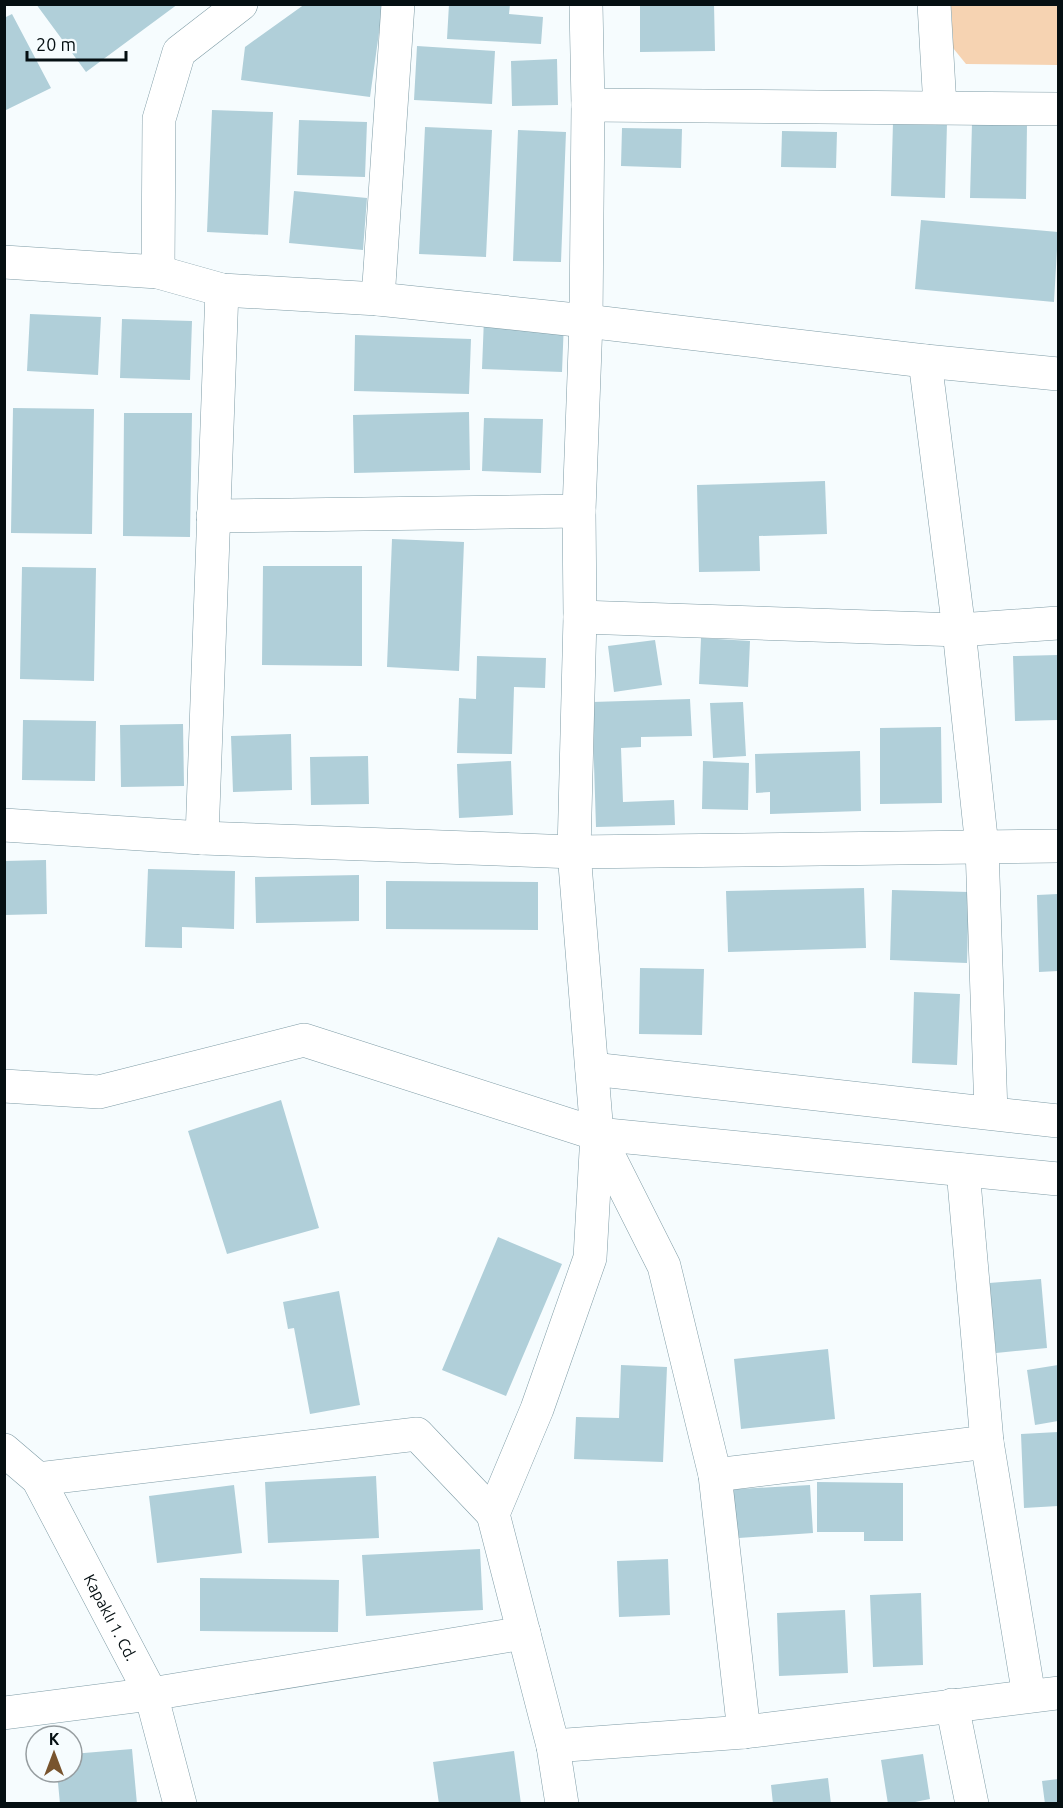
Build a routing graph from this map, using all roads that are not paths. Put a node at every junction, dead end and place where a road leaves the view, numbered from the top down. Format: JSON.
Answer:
{"nodes":[{"id":1,"x":241,"y":4,"type":"edge"},
{"id":2,"x":398,"y":4,"type":"edge"},
{"id":3,"x":586,"y":4,"type":"edge"},
{"id":4,"x":933,"y":4,"type":"edge"},
{"id":5,"x":588,"y":105,"type":"junction"},
{"id":6,"x":940,"y":107,"type":"junction"},
{"id":7,"x":1059,"y":109,"type":"edge"},
{"id":8,"x":4,"y":262,"type":"edge"},
{"id":9,"x":158,"y":272,"type":"junction"},
{"id":10,"x":222,"y":290,"type":"junction"},
{"id":11,"x":378,"y":299,"type":"junction"},
{"id":12,"x":586,"y":321,"type":"junction"},
{"id":13,"x":925,"y":362,"type":"junction"},
{"id":14,"x":1059,"y":374,"type":"edge"},
{"id":15,"x":579,"y":511,"type":"junction"},
{"id":16,"x":213,"y":516,"type":"junction"},
{"id":17,"x":580,"y":617,"type":"junction"},
{"id":18,"x":1059,"y":623,"type":"edge"},
{"id":19,"x":959,"y":630,"type":"junction"},
{"id":20,"x":4,"y":825,"type":"edge"},
{"id":21,"x":202,"y":838,"type":"junction"},
{"id":22,"x":1059,"y":846,"type":"edge"},
{"id":23,"x":982,"y":847,"type":"junction"},
{"id":24,"x":574,"y":852,"type":"junction"},
{"id":25,"x":592,"y":1070,"type":"junction"},
{"id":26,"x":4,"y":1086,"type":"edge"},
{"id":27,"x":991,"y":1113,"type":"junction"},
{"id":28,"x":1059,"y":1121,"type":"edge"},
{"id":29,"x":597,"y":1134,"type":"junction"},
{"id":30,"x":963,"y":1170,"type":"junction"},
{"id":31,"x":1059,"y":1179,"type":"edge"},
{"id":32,"x":987,"y":1442,"type":"junction"},
{"id":33,"x":5,"y":1451,"type":"edge"},
{"id":34,"x":715,"y":1475,"type":"junction"},
{"id":35,"x":38,"y":1479,"type":"junction"},
{"id":36,"x":493,"y":1514,"type":"junction"},
{"id":37,"x":524,"y":1633,"type":"junction"},
{"id":38,"x":151,"y":1694,"type":"junction"},
{"id":39,"x":1044,"y":1694,"type":"edge"},
{"id":40,"x":952,"y":1705,"type":"junction"},
{"id":41,"x":4,"y":1713,"type":"edge"},
{"id":42,"x":744,"y":1732,"type":"junction"},
{"id":43,"x":553,"y":1746,"type":"junction"},
{"id":44,"x":180,"y":1803,"type":"edge"},
{"id":45,"x":562,"y":1803,"type":"edge"},
{"id":46,"x":972,"y":1803,"type":"edge"}],
"edges":[{"from":1,"to":9,"type":"street"},
{"from":2,"to":11,"type":"street"},
{"from":3,"to":5,"type":"street"},
{"from":4,"to":6,"type":"street"},
{"from":5,"to":6,"type":"street"},
{"from":5,"to":12,"type":"street"},
{"from":6,"to":7,"type":"street"},
{"from":8,"to":9,"type":"street"},
{"from":9,"to":10,"type":"street"},
{"from":10,"to":11,"type":"street"},
{"from":10,"to":16,"type":"street"},
{"from":11,"to":12,"type":"street"},
{"from":12,"to":13,"type":"street"},
{"from":12,"to":15,"type":"street"},
{"from":13,"to":14,"type":"street"},
{"from":13,"to":19,"type":"street"},
{"from":15,"to":16,"type":"street"},
{"from":15,"to":17,"type":"street"},
{"from":16,"to":21,"type":"street"},
{"from":17,"to":19,"type":"street"},
{"from":17,"to":24,"type":"street"},
{"from":18,"to":19,"type":"street"},
{"from":19,"to":23,"type":"street"},
{"from":20,"to":21,"type":"street"},
{"from":21,"to":24,"type":"street"},
{"from":22,"to":23,"type":"street"},
{"from":23,"to":24,"type":"street"},
{"from":23,"to":27,"type":"street"},
{"from":24,"to":25,"type":"street"},
{"from":25,"to":27,"type":"street"},
{"from":25,"to":29,"type":"street"},
{"from":26,"to":29,"type":"street"},
{"from":27,"to":28,"type":"street"},
{"from":29,"to":30,"type":"street"},
{"from":29,"to":34,"type":"street"},
{"from":29,"to":36,"type":"street"},
{"from":30,"to":31,"type":"street"},
{"from":30,"to":32,"type":"street"},
{"from":32,"to":34,"type":"street"},
{"from":32,"to":39,"type":"street"},
{"from":33,"to":35,"type":"street","name":"Kapaklı 1. Cd."},
{"from":34,"to":42,"type":"street"},
{"from":35,"to":36,"type":"street"},
{"from":35,"to":38,"type":"street","name":"Kapaklı 1. Cd."},
{"from":36,"to":37,"type":"street"},
{"from":37,"to":38,"type":"street"},
{"from":37,"to":43,"type":"street"},
{"from":38,"to":41,"type":"street"},
{"from":38,"to":44,"type":"street","name":"Kapaklı 1. Cd."},
{"from":39,"to":40,"type":"street"},
{"from":40,"to":42,"type":"street"},
{"from":40,"to":46,"type":"street"},
{"from":42,"to":43,"type":"street"},
{"from":43,"to":45,"type":"street"}]}
